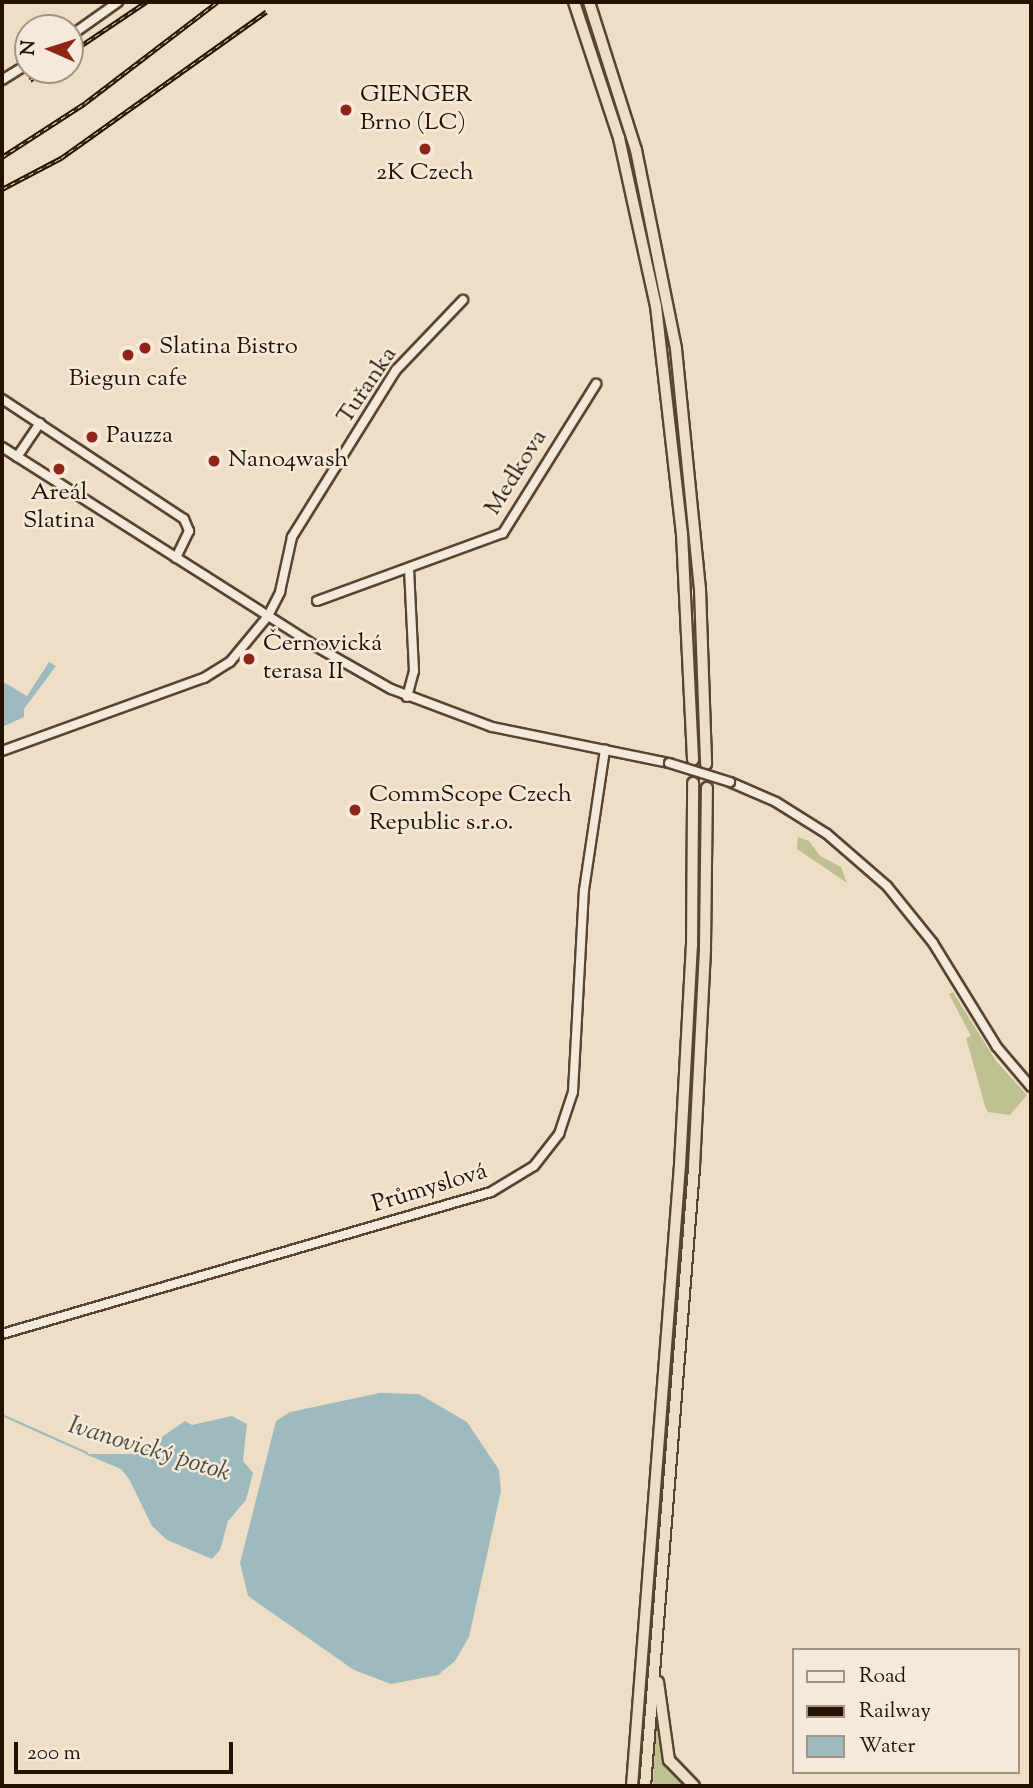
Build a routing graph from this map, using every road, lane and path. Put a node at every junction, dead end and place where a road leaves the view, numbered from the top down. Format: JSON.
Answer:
{"nodes":[{"id":1,"x":118,"y":2,"type":"edge"},
{"id":2,"x":574,"y":2,"type":"edge"},
{"id":3,"x":589,"y":2,"type":"edge"},
{"id":4,"x":84,"y":26,"type":"edge"},
{"id":5,"x":463,"y":300,"type":"dead end"},
{"id":6,"x":596,"y":384,"type":"dead end"},
{"id":7,"x":2,"y":399,"type":"edge"},
{"id":8,"x":40,"y":423,"type":"junction"},
{"id":9,"x":2,"y":447,"type":"edge"},
{"id":10,"x":17,"y":457,"type":"junction"},
{"id":11,"x":176,"y":558,"type":"junction"},
{"id":12,"x":409,"y":569,"type":"junction"},
{"id":13,"x":317,"y":601,"type":"dead end"},
{"id":14,"x":268,"y":617,"type":"junction"},
{"id":15,"x":407,"y":696,"type":"junction"},
{"id":16,"x":605,"y":750,"type":"junction"},
{"id":17,"x":2,"y":751,"type":"edge"},
{"id":18,"x":693,"y":760,"type":"dead end"},
{"id":19,"x":706,"y":764,"type":"dead end"},
{"id":20,"x":693,"y":783,"type":"dead end"},
{"id":21,"x":707,"y":788,"type":"dead end"},
{"id":22,"x":1031,"y":1087,"type":"edge"},
{"id":23,"x":2,"y":1334,"type":"edge"},
{"id":24,"x":661,"y":1563,"type":"junction"},
{"id":25,"x":630,"y":1786,"type":"edge"},
{"id":26,"x":645,"y":1786,"type":"edge"},
{"id":27,"x":694,"y":1786,"type":"edge"}],
"edges":[{"from":1,"to":4,"type":"street"},
{"from":2,"to":18,"type":"highway"},
{"from":3,"to":19,"type":"highway"},
{"from":5,"to":14,"type":"street","name":"Tuřanka"},
{"from":6,"to":12,"type":"street","name":"Medkova"},
{"from":7,"to":8,"type":"street"},
{"from":8,"to":10,"type":"street"},
{"from":8,"to":11,"type":"street"},
{"from":9,"to":10,"type":"street"},
{"from":10,"to":11,"type":"street"},
{"from":11,"to":14,"type":"street"},
{"from":12,"to":13,"type":"street","name":"Medkova"},
{"from":12,"to":15,"type":"street"},
{"from":14,"to":15,"type":"street"},
{"from":14,"to":17,"type":"street","name":"Tuřanka"},
{"from":15,"to":16,"type":"street"},
{"from":16,"to":22,"type":"street","bridge":true},
{"from":16,"to":23,"type":"street","name":"Průmyslová"},
{"from":20,"to":25,"type":"highway"},
{"from":21,"to":24,"type":"highway"},
{"from":24,"to":26,"type":"highway"},
{"from":24,"to":27,"type":"highway"}]}
